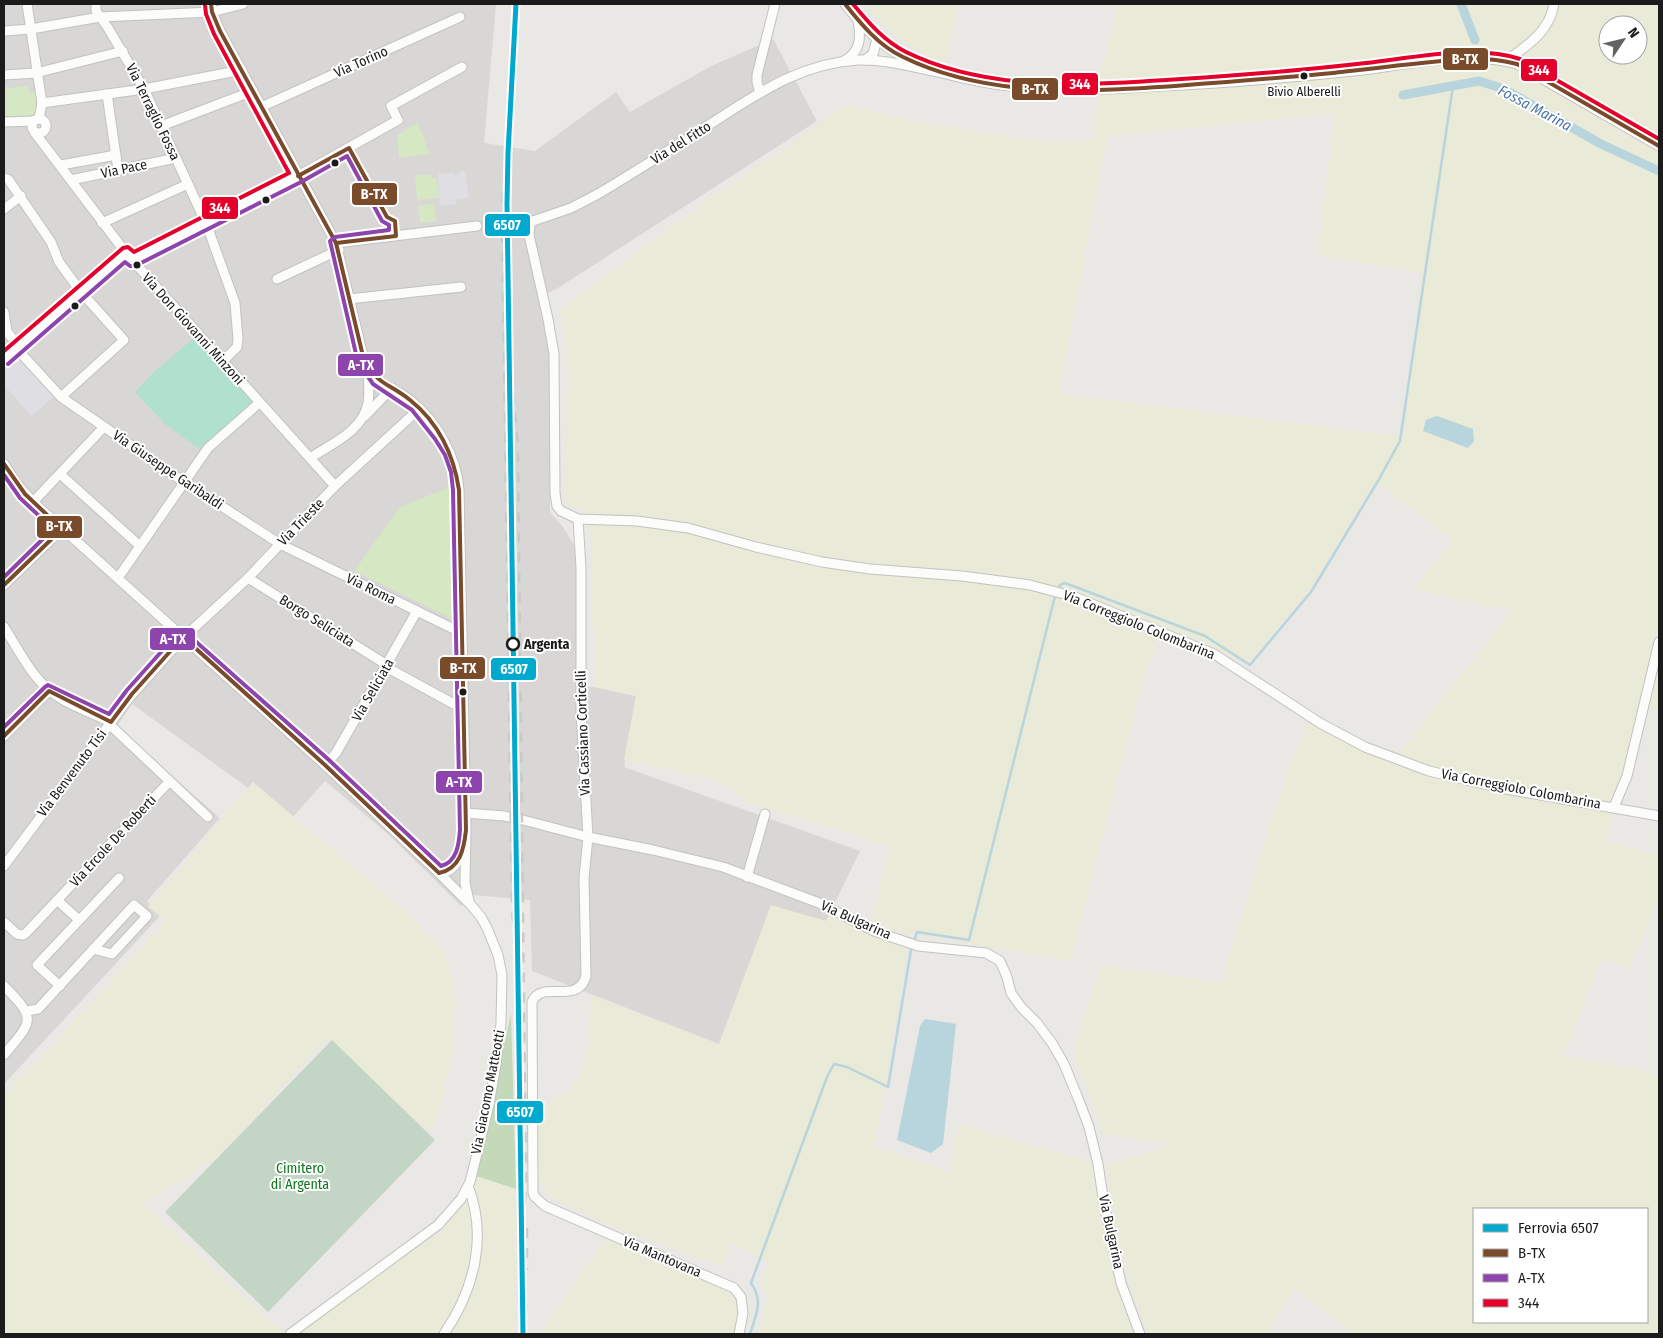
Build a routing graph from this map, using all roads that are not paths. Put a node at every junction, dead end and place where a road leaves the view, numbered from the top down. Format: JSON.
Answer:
{"nodes":[{"id":1,"x":26,"y":4,"type":"edge"},
{"id":2,"x":96,"y":4,"type":"edge"},
{"id":3,"x":242,"y":4,"type":"edge"},
{"id":4,"x":775,"y":4,"type":"edge"},
{"id":5,"x":845,"y":4,"type":"edge"},
{"id":6,"x":1554,"y":4,"type":"edge"},
{"id":7,"x":212,"y":8,"type":"edge"},
{"id":8,"x":100,"y":17,"type":"junction"},
{"id":9,"x":460,"y":17,"type":"dead end"},
{"id":10,"x":858,"y":20,"type":"junction"},
{"id":11,"x":31,"y":29,"type":"junction"},
{"id":12,"x":4,"y":31,"type":"edge"},
{"id":13,"x":877,"y":39,"type":"junction"},
{"id":14,"x":858,"y":45,"type":"junction"},
{"id":15,"x":123,"y":52,"type":"junction"},
{"id":16,"x":865,"y":60,"type":"junction"},
{"id":17,"x":1506,"y":61,"type":"junction"},
{"id":18,"x":839,"y":63,"type":"junction"},
{"id":19,"x":462,"y":68,"type":"dead end"},
{"id":20,"x":242,"y":70,"type":"junction"},
{"id":21,"x":938,"y":72,"type":"junction"},
{"id":22,"x":36,"y":73,"type":"junction"},
{"id":23,"x":4,"y":75,"type":"edge"},
{"id":24,"x":144,"y":89,"type":"junction"},
{"id":25,"x":253,"y":91,"type":"junction"},
{"id":26,"x":760,"y":93,"type":"junction"},
{"id":27,"x":107,"y":94,"type":"junction"},
{"id":28,"x":42,"y":103,"type":"junction"},
{"id":29,"x":261,"y":106,"type":"junction"},
{"id":30,"x":8,"y":122,"type":"edge"},
{"id":31,"x":35,"y":125,"type":"junction"},
{"id":32,"x":161,"y":126,"type":"junction"},
{"id":33,"x":45,"y":130,"type":"junction"},
{"id":34,"x":1659,"y":146,"type":"edge"},
{"id":35,"x":116,"y":155,"type":"junction"},
{"id":36,"x":176,"y":158,"type":"junction"},
{"id":37,"x":60,"y":164,"type":"junction"},
{"id":38,"x":118,"y":170,"type":"junction"},
{"id":39,"x":298,"y":176,"type":"junction"},
{"id":40,"x":4,"y":178,"type":"edge"},
{"id":41,"x":71,"y":180,"type":"junction"},
{"id":42,"x":188,"y":184,"type":"junction"},
{"id":43,"x":21,"y":196,"type":"junction"},
{"id":44,"x":4,"y":209,"type":"edge"},
{"id":45,"x":102,"y":223,"type":"junction"},
{"id":46,"x":206,"y":223,"type":"junction"},
{"id":47,"x":477,"y":226,"type":"dead end"},
{"id":48,"x":337,"y":247,"type":"junction"},
{"id":49,"x":129,"y":257,"type":"junction"},
{"id":50,"x":277,"y":279,"type":"dead end"},
{"id":51,"x":461,"y":287,"type":"dead end"},
{"id":52,"x":81,"y":292,"type":"junction"},
{"id":53,"x":349,"y":299,"type":"junction"},
{"id":54,"x":4,"y":312,"type":"edge"},
{"id":55,"x":18,"y":347,"type":"junction"},
{"id":56,"x":4,"y":359,"type":"edge"},
{"id":57,"x":224,"y":364,"type":"junction"},
{"id":58,"x":368,"y":365,"type":"junction"},
{"id":59,"x":392,"y":388,"type":"junction"},
{"id":60,"x":59,"y":396,"type":"junction"},
{"id":61,"x":259,"y":403,"type":"junction"},
{"id":62,"x":419,"y":409,"type":"junction"},
{"id":63,"x":363,"y":418,"type":"junction"},
{"id":64,"x":104,"y":427,"type":"junction"},
{"id":65,"x":310,"y":458,"type":"junction"},
{"id":66,"x":4,"y":464,"type":"edge"},
{"id":67,"x":60,"y":474,"type":"junction"},
{"id":68,"x":184,"y":482,"type":"junction"},
{"id":69,"x":336,"y":486,"type":"junction"},
{"id":70,"x":34,"y":502,"type":"junction"},
{"id":71,"x":578,"y":519,"type":"junction"},
{"id":72,"x":62,"y":528,"type":"junction"},
{"id":73,"x":280,"y":544,"type":"junction"},
{"id":74,"x":140,"y":546,"type":"junction"},
{"id":75,"x":118,"y":578,"type":"junction"},
{"id":76,"x":248,"y":578,"type":"junction"},
{"id":77,"x":4,"y":584,"type":"edge"},
{"id":78,"x":416,"y":611,"type":"junction"},
{"id":79,"x":4,"y":627,"type":"edge"},
{"id":80,"x":462,"y":633,"type":"junction"},
{"id":81,"x":183,"y":637,"type":"junction"},
{"id":82,"x":1659,"y":642,"type":"edge"},
{"id":83,"x":386,"y":666,"type":"junction"},
{"id":84,"x":49,"y":691,"type":"junction"},
{"id":85,"x":463,"y":709,"type":"junction"},
{"id":86,"x":110,"y":723,"type":"junction"},
{"id":87,"x":4,"y":736,"type":"edge"},
{"id":88,"x":325,"y":765,"type":"junction"},
{"id":89,"x":169,"y":782,"type":"junction"},
{"id":90,"x":1614,"y":807,"type":"junction"},
{"id":91,"x":465,"y":813,"type":"junction"},
{"id":92,"x":765,"y":814,"type":"dead end"},
{"id":93,"x":1659,"y":816,"type":"edge"},
{"id":94,"x":208,"y":817,"type":"dead end"},
{"id":95,"x":466,"y":830,"type":"junction"},
{"id":96,"x":588,"y":837,"type":"junction"},
{"id":97,"x":4,"y":866,"type":"edge"},
{"id":98,"x":439,"y":873,"type":"junction"},
{"id":99,"x":747,"y":877,"type":"junction"},
{"id":100,"x":119,"y":878,"type":"dead end"},
{"id":101,"x":57,"y":900,"type":"junction"},
{"id":102,"x":470,"y":904,"type":"junction"},
{"id":103,"x":79,"y":920,"type":"junction"},
{"id":104,"x":4,"y":922,"type":"edge"},
{"id":105,"x":93,"y":949,"type":"junction"},
{"id":106,"x":4,"y":986,"type":"edge"},
{"id":107,"x":60,"y":986,"type":"junction"},
{"id":108,"x":26,"y":1011,"type":"junction"},
{"id":109,"x":4,"y":1055,"type":"edge"},
{"id":110,"x":468,"y":1186,"type":"junction"},
{"id":111,"x":545,"y":1206,"type":"joint"},
{"id":112,"x":290,"y":1334,"type":"edge"},
{"id":113,"x":444,"y":1334,"type":"edge"},
{"id":114,"x":739,"y":1334,"type":"edge"},
{"id":115,"x":1140,"y":1334,"type":"edge"}],
"edges":[{"from":1,"to":11,"type":"street"},
{"from":2,"to":8,"type":"street","name":"Via Terraglio Fossa"},
{"from":3,"to":7,"type":"street"},
{"from":4,"to":26,"type":"street"},
{"from":5,"to":10,"type":"street"},
{"from":6,"to":17,"type":"street"},
{"from":7,"to":8,"type":"street"},
{"from":7,"to":20,"type":"street"},
{"from":8,"to":11,"type":"street"},
{"from":8,"to":15,"type":"street","name":"Via Terraglio Fossa"},
{"from":9,"to":29,"type":"street","name":"Via Torino"},
{"from":10,"to":13,"type":"street"},
{"from":10,"to":14,"type":"street"},
{"from":11,"to":12,"type":"street"},
{"from":11,"to":22,"type":"street"},
{"from":13,"to":14,"type":"street"},
{"from":13,"to":16,"type":"street"},
{"from":13,"to":21,"type":"street"},
{"from":14,"to":18,"type":"street"},
{"from":15,"to":22,"type":"street"},
{"from":15,"to":24,"type":"street","name":"Via Terraglio Fossa"},
{"from":16,"to":18,"type":"street","name":"Via del Fitto"},
{"from":16,"to":21,"type":"street","name":"Via del Fitto"},
{"from":17,"to":21,"type":"street"},
{"from":17,"to":34,"type":"street"},
{"from":18,"to":26,"type":"street","name":"Via del Fitto"},
{"from":19,"to":39,"type":"street"},
{"from":20,"to":24,"type":"street"},
{"from":20,"to":25,"type":"street"},
{"from":22,"to":23,"type":"street"},
{"from":22,"to":28,"type":"street"},
{"from":24,"to":27,"type":"street"},
{"from":24,"to":32,"type":"street","name":"Via Terraglio Fossa"},
{"from":25,"to":29,"type":"street"},
{"from":25,"to":32,"type":"street"},
{"from":26,"to":71,"type":"street","name":"Via del Fitto"},
{"from":27,"to":28,"type":"street"},
{"from":27,"to":35,"type":"street"},
{"from":28,"to":31,"type":"street"},
{"from":29,"to":39,"type":"street"},
{"from":30,"to":31,"type":"street"},
{"from":31,"to":33,"type":"street"},
{"from":31,"to":33,"type":"street","name":"Via Don Giovanni Minzoni"},
{"from":31,"to":37,"type":"street","name":"Via Don Giovanni Minzoni"},
{"from":32,"to":36,"type":"street","name":"Via Terraglio Fossa"},
{"from":33,"to":37,"type":"street","name":"Via Don Giovanni Minzoni"},
{"from":35,"to":37,"type":"street","name":"Via Pace"},
{"from":35,"to":38,"type":"street"},
{"from":36,"to":38,"type":"street","name":"Via Pace"},
{"from":36,"to":42,"type":"street","name":"Via Terraglio Fossa"},
{"from":37,"to":41,"type":"street","name":"Via Don Giovanni Minzoni"},
{"from":38,"to":41,"type":"street","name":"Via Pace"},
{"from":39,"to":46,"type":"street"},
{"from":39,"to":48,"type":"street"},
{"from":40,"to":43,"type":"street"},
{"from":41,"to":45,"type":"street","name":"Via Don Giovanni Minzoni"},
{"from":42,"to":45,"type":"street"},
{"from":42,"to":46,"type":"street","name":"Via Terraglio Fossa"},
{"from":43,"to":44,"type":"street"},
{"from":43,"to":52,"type":"street"},
{"from":45,"to":49,"type":"street","name":"Via Don Giovanni Minzoni"},
{"from":46,"to":49,"type":"street"},
{"from":46,"to":57,"type":"street","name":"Via Terraglio Fossa"},
{"from":47,"to":48,"type":"street"},
{"from":48,"to":50,"type":"street"},
{"from":48,"to":53,"type":"street"},
{"from":49,"to":52,"type":"street"},
{"from":49,"to":57,"type":"street","name":"Via Don Giovanni Minzoni"},
{"from":51,"to":53,"type":"street"},
{"from":52,"to":55,"type":"street"},
{"from":52,"to":60,"type":"street"},
{"from":53,"to":58,"type":"street"},
{"from":54,"to":55,"type":"street","name":"Via Giuseppe Garibaldi"},
{"from":55,"to":56,"type":"street"},
{"from":55,"to":60,"type":"street","name":"Via Giuseppe Garibaldi"},
{"from":57,"to":61,"type":"street","name":"Via Don Giovanni Minzoni"},
{"from":58,"to":59,"type":"street"},
{"from":58,"to":63,"type":"street"},
{"from":59,"to":62,"type":"street"},
{"from":59,"to":63,"type":"street"},
{"from":60,"to":64,"type":"street","name":"Via Giuseppe Garibaldi"},
{"from":61,"to":65,"type":"street","name":"Via Don Giovanni Minzoni"},
{"from":61,"to":68,"type":"street"},
{"from":62,"to":69,"type":"street","name":"Via Trieste"},
{"from":62,"to":80,"type":"street"},
{"from":63,"to":65,"type":"street"},
{"from":64,"to":67,"type":"street"},
{"from":64,"to":68,"type":"street","name":"Via Giuseppe Garibaldi"},
{"from":65,"to":69,"type":"street","name":"Via Don Giovanni Minzoni"},
{"from":66,"to":70,"type":"street","name":"Via Giacomo Matteotti"},
{"from":67,"to":70,"type":"street"},
{"from":67,"to":74,"type":"street"},
{"from":68,"to":73,"type":"street","name":"Via Giuseppe Garibaldi"},
{"from":68,"to":74,"type":"street"},
{"from":69,"to":73,"type":"street","name":"Via Trieste"},
{"from":70,"to":72,"type":"street","name":"Via Giacomo Matteotti"},
{"from":71,"to":90,"type":"street","name":"Via Correggiolo Colombarina"},
{"from":71,"to":96,"type":"street","name":"Via Cassiano Corticelli"},
{"from":72,"to":75,"type":"street","name":"Via Giacomo Matteotti"},
{"from":72,"to":77,"type":"street"},
{"from":73,"to":76,"type":"street","name":"Via Trieste"},
{"from":73,"to":78,"type":"street","name":"Via Roma"},
{"from":74,"to":75,"type":"street"},
{"from":75,"to":81,"type":"street","name":"Via Giacomo Matteotti"},
{"from":76,"to":81,"type":"street","name":"Via Trieste"},
{"from":76,"to":83,"type":"street","name":"Borgo Seliciata"},
{"from":78,"to":80,"type":"street","name":"Via Roma"},
{"from":78,"to":83,"type":"street","name":"Via Seliciata"},
{"from":79,"to":84,"type":"street"},
{"from":80,"to":85,"type":"street"},
{"from":81,"to":86,"type":"street","name":"Via Benvenuto Tisi"},
{"from":81,"to":88,"type":"street","name":"Via Giacomo Matteotti"},
{"from":82,"to":90,"type":"street","name":"Via Correggiolo Colombarina"},
{"from":83,"to":85,"type":"street","name":"Borgo Seliciata"},
{"from":83,"to":88,"type":"street","name":"Via Seliciata"},
{"from":84,"to":86,"type":"street"},
{"from":84,"to":87,"type":"street"},
{"from":85,"to":91,"type":"street"},
{"from":86,"to":89,"type":"street"},
{"from":86,"to":97,"type":"street","name":"Via Benvenuto Tisi"},
{"from":88,"to":98,"type":"street","name":"Via Giacomo Matteotti"},
{"from":89,"to":94,"type":"street"},
{"from":89,"to":101,"type":"street","name":"Via Ercole De Roberti"},
{"from":90,"to":93,"type":"street","name":"Via Correggiolo Colombarina"},
{"from":91,"to":95,"type":"street"},
{"from":91,"to":96,"type":"street","name":"Via Bulgarina"},
{"from":92,"to":99,"type":"street"},
{"from":95,"to":98,"type":"street"},
{"from":95,"to":102,"type":"street"},
{"from":96,"to":99,"type":"street","name":"Via Bulgarina"},
{"from":96,"to":111,"type":"street","name":"Via Cassiano Corticelli"},
{"from":98,"to":102,"type":"street","name":"Via Giacomo Matteotti"},
{"from":99,"to":115,"type":"street","name":"Via Bulgarina"},
{"from":100,"to":103,"type":"street"},
{"from":101,"to":103,"type":"street"},
{"from":101,"to":104,"type":"street","name":"Via Ercole De Roberti"},
{"from":102,"to":110,"type":"street","name":"Via Giacomo Matteotti"},
{"from":103,"to":107,"type":"street"},
{"from":105,"to":105,"type":"street"},
{"from":105,"to":107,"type":"street"},
{"from":106,"to":108,"type":"street"},
{"from":107,"to":108,"type":"street"},
{"from":108,"to":109,"type":"street"},
{"from":110,"to":112,"type":"street","name":"Via Giacomo Matteotti"},
{"from":110,"to":113,"type":"street"},
{"from":111,"to":114,"type":"street","name":"Via Mantovana"}]}
